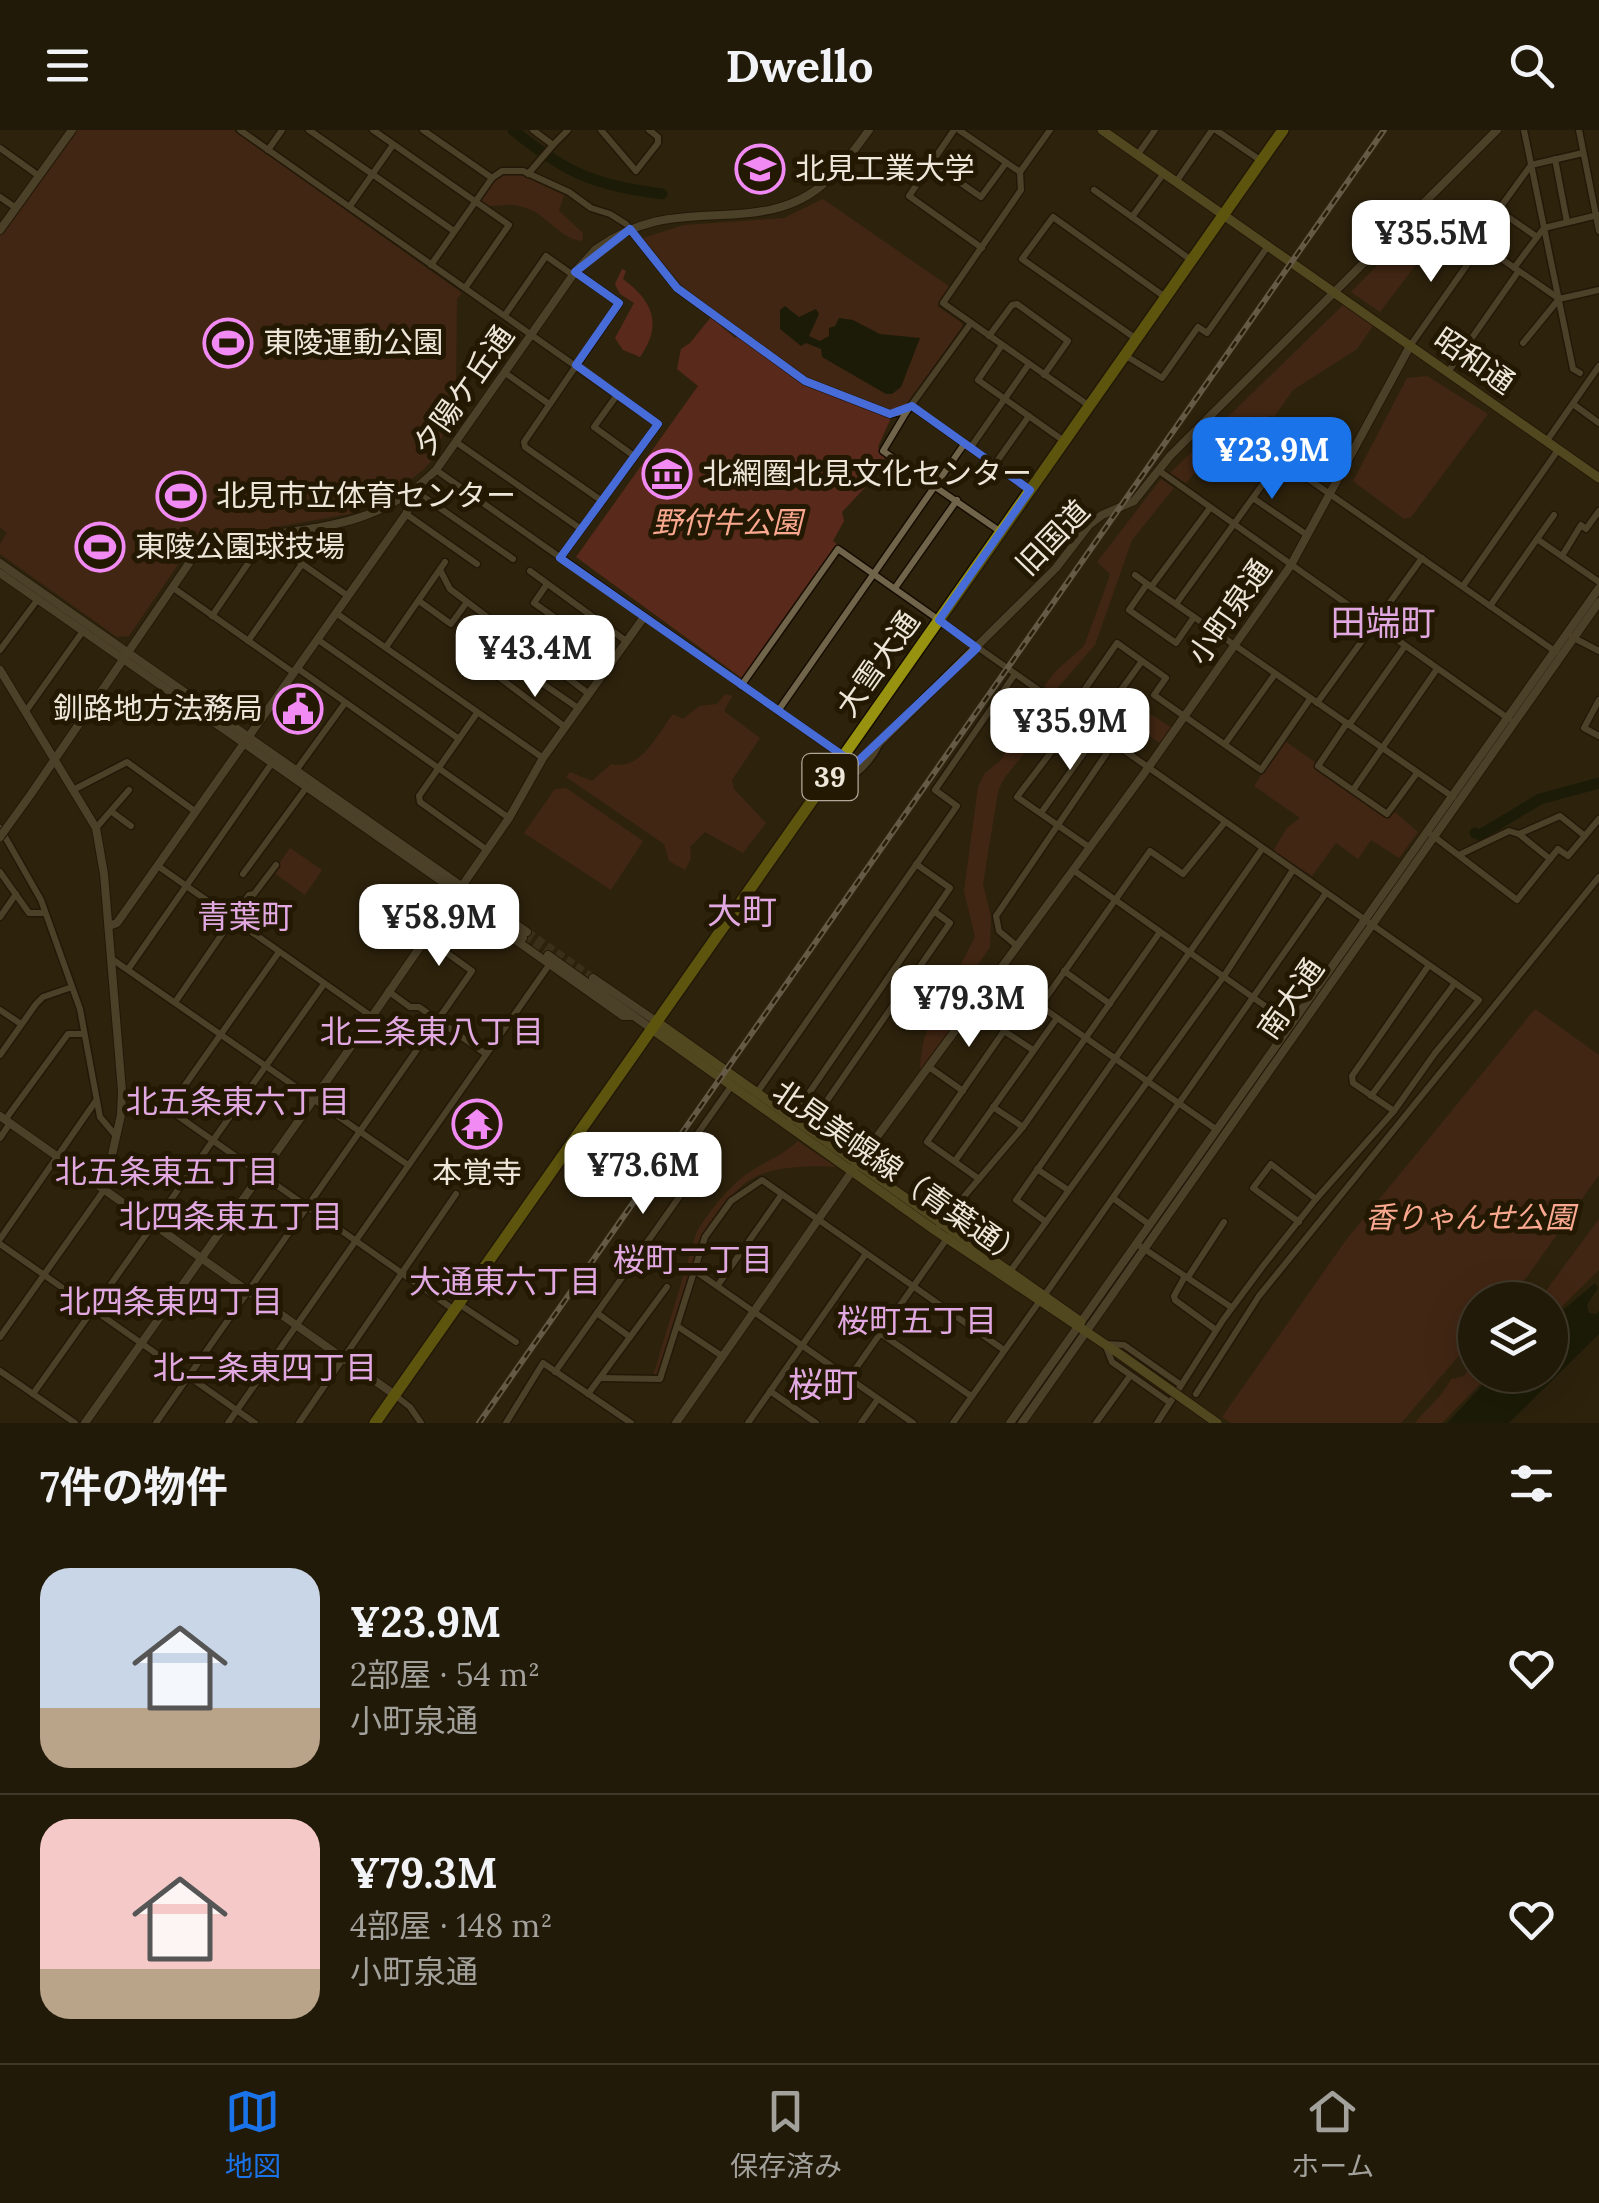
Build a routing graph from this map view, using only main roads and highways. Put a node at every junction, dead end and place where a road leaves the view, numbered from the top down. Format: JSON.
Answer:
{"nodes":[{"id":1,"x":1104,"y":130,"type":"edge"},
{"id":2,"x":1284,"y":130,"type":"edge"},
{"id":3,"x":1223,"y":214,"type":"junction"},
{"id":4,"x":1599,"y":478,"type":"edge"},
{"id":5,"x":654,"y":1025,"type":"junction"},
{"id":6,"x":789,"y":1122,"type":"junction"},
{"id":7,"x":855,"y":1168,"type":"junction"},
{"id":8,"x":375,"y":1423,"type":"edge"},
{"id":9,"x":1217,"y":1423,"type":"edge"}],
"edges":[{"from":1,"to":3,"type":"main road","name":"昭和通"},
{"from":2,"to":3,"type":"highway","name":"大雪大通","number":"39"},
{"from":3,"to":4,"type":"main road","name":"昭和通"},
{"from":3,"to":5,"type":"highway","name":"大雪大通","number":"39"},
{"from":5,"to":6,"type":"main road","name":"北見美幌線（青葉通）"},
{"from":5,"to":8,"type":"highway","name":"大雪大通","number":"39"},
{"from":6,"to":7,"type":"main road","name":"北見美幌線（青葉通）"},
{"from":6,"to":7,"type":"main road","name":"北見美幌線（青葉通）"},
{"from":7,"to":9,"type":"main road","name":"北見美幌線（青葉通）","bridge":true}]}
